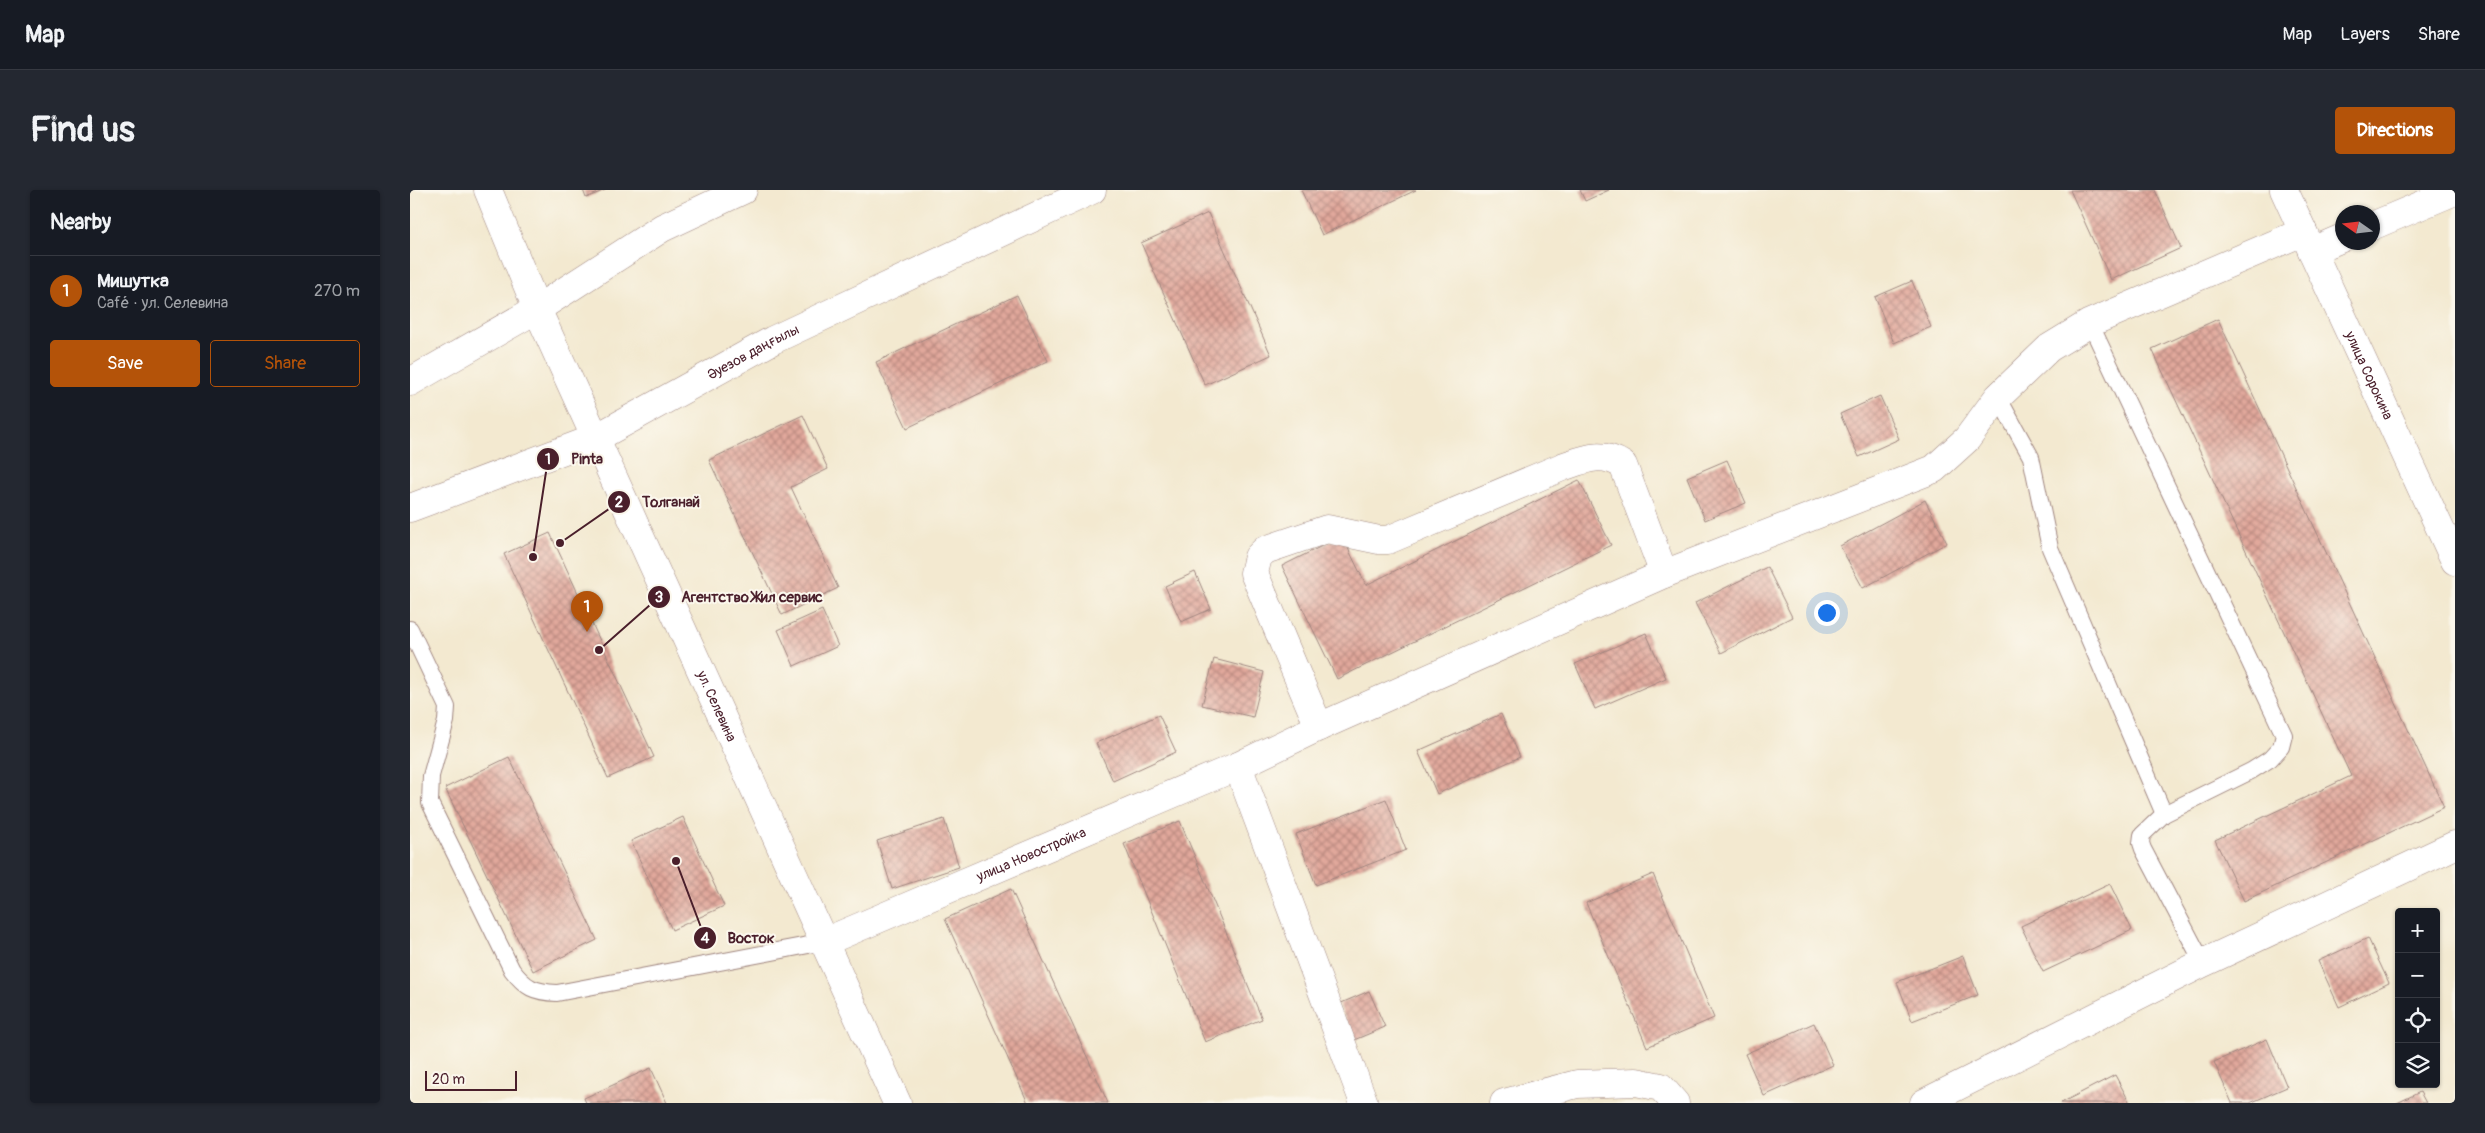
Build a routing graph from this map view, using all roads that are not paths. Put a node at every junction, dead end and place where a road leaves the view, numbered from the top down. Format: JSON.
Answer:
{"nodes":[{"id":1,"x":488,"y":190,"type":"edge"},
{"id":2,"x":743,"y":190,"type":"edge"},
{"id":3,"x":1092,"y":190,"type":"edge"},
{"id":4,"x":2284,"y":190,"type":"edge"},
{"id":5,"x":2455,"y":192,"type":"edge"},
{"id":6,"x":2380,"y":223,"type":"edge"},
{"id":7,"x":2335,"y":239,"type":"edge"},
{"id":8,"x":2308,"y":241,"type":"junction"},
{"id":9,"x":537,"y":309,"type":"junction"},
{"id":10,"x":2090,"y":323,"type":"junction"},
{"id":11,"x":410,"y":382,"type":"edge"},
{"id":12,"x":1998,"y":397,"type":"junction"},
{"id":13,"x":596,"y":438,"type":"junction"},
{"id":14,"x":410,"y":508,"type":"edge"},
{"id":15,"x":2455,"y":560,"type":"edge"},
{"id":16,"x":1664,"y":574,"type":"junction"},
{"id":17,"x":410,"y":628,"type":"edge"},
{"id":18,"x":1320,"y":727,"type":"junction"},
{"id":19,"x":1238,"y":766,"type":"junction"},
{"id":20,"x":2164,"y":814,"type":"junction"},
{"id":21,"x":2455,"y":844,"type":"edge"},
{"id":22,"x":824,"y":942,"type":"junction"},
{"id":23,"x":2203,"y":963,"type":"junction"},
{"id":24,"x":897,"y":1103,"type":"edge"},
{"id":25,"x":1364,"y":1103,"type":"edge"},
{"id":26,"x":1504,"y":1103,"type":"edge"},
{"id":27,"x":1675,"y":1103,"type":"edge"},
{"id":28,"x":1924,"y":1103,"type":"edge"}],
"edges":[{"from":1,"to":9,"type":"street","name":"ул. Селевина"},
{"from":2,"to":9,"type":"street"},
{"from":3,"to":13,"type":"street","name":"Әуезов даңғылы"},
{"from":4,"to":8,"type":"street","name":"улица Сорокина"},
{"from":5,"to":6,"type":"street"},
{"from":7,"to":8,"type":"street","name":"улица Новостройка"},
{"from":8,"to":10,"type":"street","name":"улица Новостройка"},
{"from":8,"to":15,"type":"street","name":"улица Сорокина"},
{"from":9,"to":11,"type":"street"},
{"from":9,"to":13,"type":"street","name":"ул. Селевина"},
{"from":10,"to":12,"type":"street","name":"улица Новостройка"},
{"from":10,"to":20,"type":"lane"},
{"from":12,"to":16,"type":"street","name":"улица Новостройка"},
{"from":12,"to":20,"type":"lane"},
{"from":13,"to":14,"type":"street","name":"Әуезов даңғылы"},
{"from":13,"to":22,"type":"street","name":"ул. Селевина"},
{"from":16,"to":18,"type":"street","name":"улица Новостройка"},
{"from":16,"to":18,"type":"street"},
{"from":17,"to":22,"type":"lane"},
{"from":18,"to":19,"type":"street","name":"улица Новостройка"},
{"from":19,"to":22,"type":"street","name":"улица Новостройка"},
{"from":19,"to":25,"type":"street"},
{"from":20,"to":23,"type":"lane"},
{"from":21,"to":23,"type":"street"},
{"from":22,"to":24,"type":"street","name":"ул. Селевина"},
{"from":23,"to":28,"type":"street"},
{"from":26,"to":27,"type":"street"}]}
